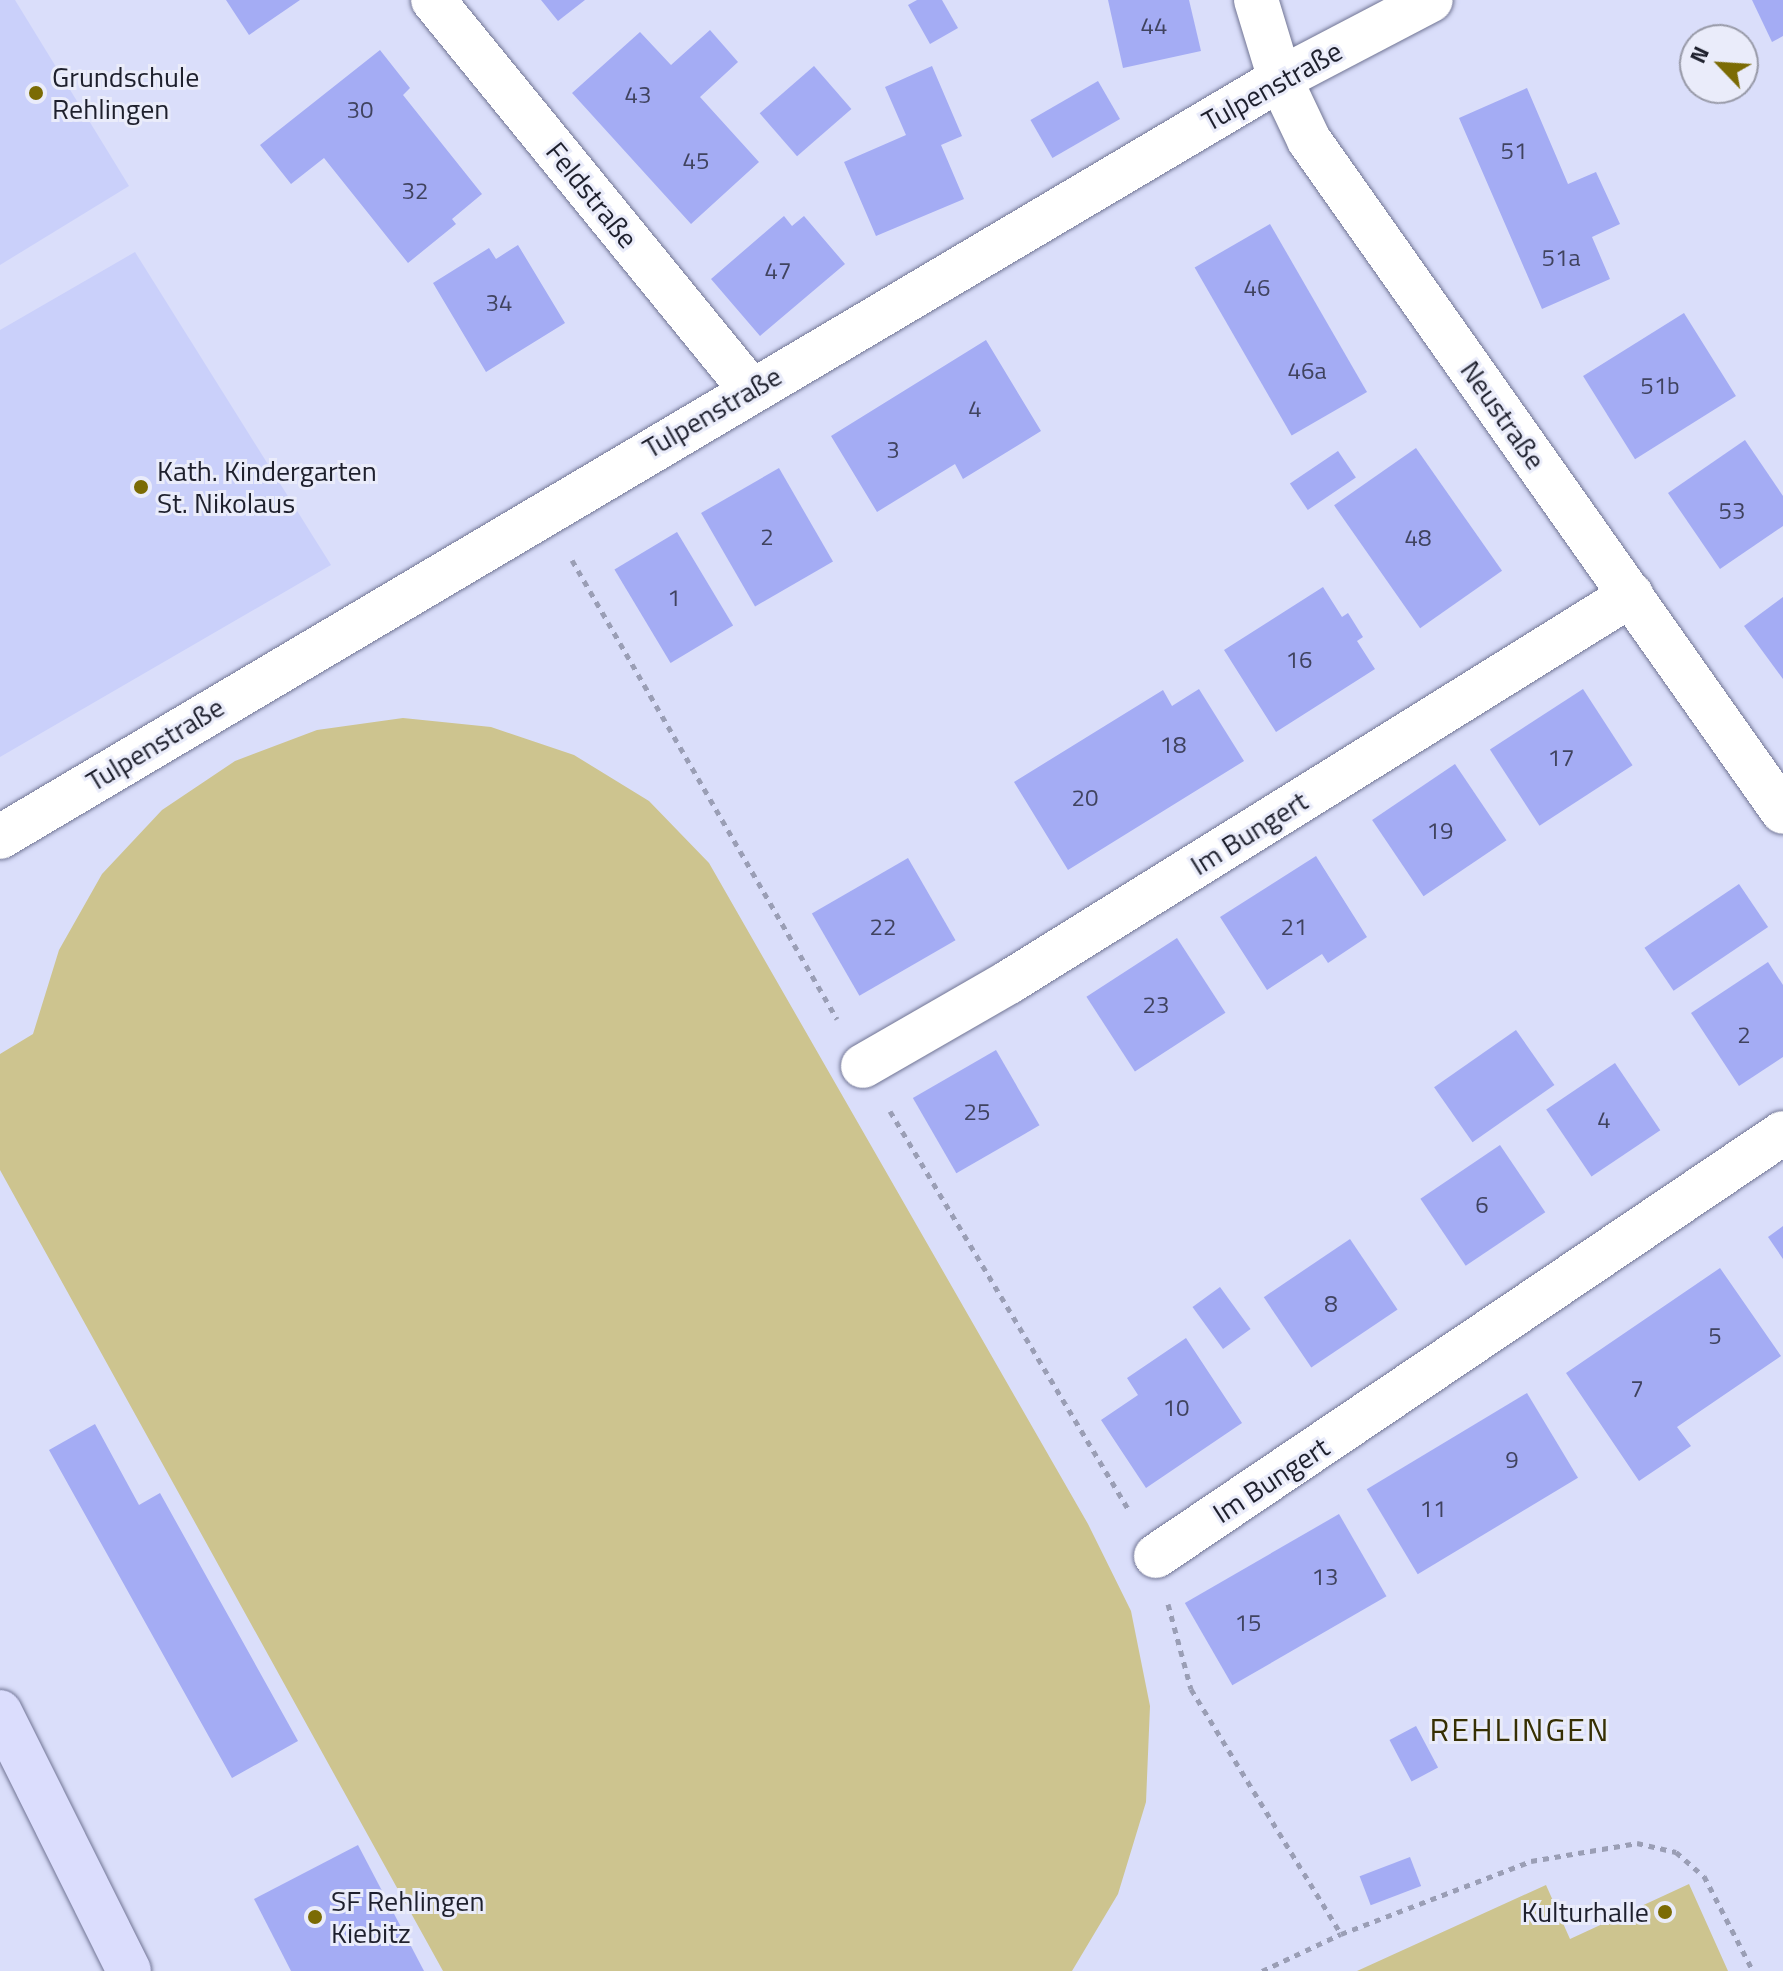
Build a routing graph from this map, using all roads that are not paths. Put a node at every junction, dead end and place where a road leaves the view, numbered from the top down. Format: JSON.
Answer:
{"nodes":[{"id":1,"x":433,"y":0,"type":"edge"},
{"id":2,"x":1256,"y":0,"type":"edge"},
{"id":3,"x":1431,"y":0,"type":"edge"},
{"id":4,"x":1280,"y":79,"type":"junction"},
{"id":5,"x":750,"y":389,"type":"junction"},
{"id":6,"x":1631,"y":595,"type":"junction"},
{"id":7,"x":1783,"y":812,"type":"edge"},
{"id":8,"x":0,"y":837,"type":"edge"},
{"id":9,"x":863,"y":1066,"type":"road end"},
{"id":10,"x":1783,"y":1133,"type":"edge"},
{"id":11,"x":1156,"y":1556,"type":"road end"},
{"id":12,"x":0,"y":1712,"type":"edge"},
{"id":13,"x":129,"y":1971,"type":"edge"}],
"edges":[{"from":1,"to":5,"type":"street","name":"Feldstraße"},
{"from":2,"to":4,"type":"street","name":"Neustraße"},
{"from":3,"to":4,"type":"street","name":"Tulpenstraße"},
{"from":4,"to":5,"type":"street","name":"Tulpenstraße"},
{"from":4,"to":6,"type":"street","name":"Neustraße"},
{"from":5,"to":8,"type":"street","name":"Tulpenstraße"},
{"from":6,"to":7,"type":"street","name":"Neustraße"},
{"from":6,"to":9,"type":"street","name":"Im Bungert"},
{"from":10,"to":11,"type":"street","name":"Im Bungert"},
{"from":12,"to":13,"type":"main road"}]}
